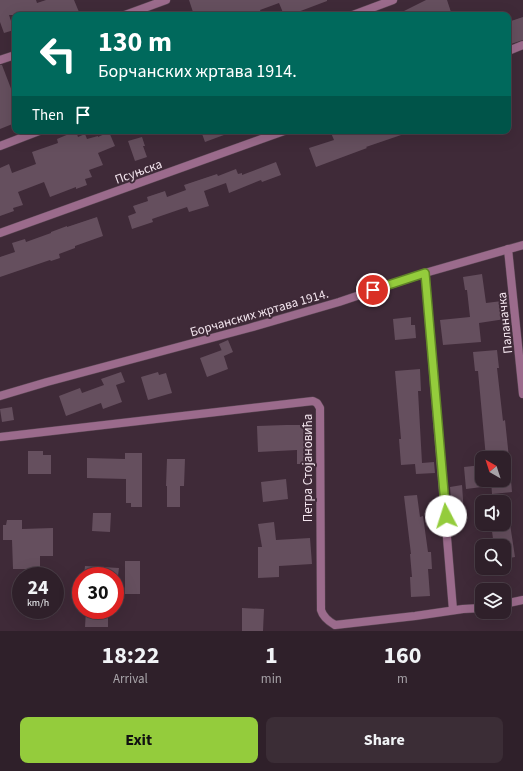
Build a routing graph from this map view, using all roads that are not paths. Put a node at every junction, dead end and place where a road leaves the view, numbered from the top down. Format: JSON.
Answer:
{"nodes":[{"id":1,"x":166,"y":0,"type":"edge"},
{"id":2,"x":393,"y":0,"type":"edge"},
{"id":3,"x":133,"y":12,"type":"edge"},
{"id":4,"x":361,"y":12,"type":"edge"},
{"id":5,"x":523,"y":45,"type":"edge"},
{"id":6,"x":511,"y":50,"type":"edge"},
{"id":7,"x":12,"y":56,"type":"edge"},
{"id":8,"x":0,"y":60,"type":"edge"},
{"id":9,"x":32,"y":134,"type":"edge"},
{"id":10,"x":276,"y":134,"type":"edge"},
{"id":11,"x":0,"y":146,"type":"edge"},
{"id":12,"x":0,"y":233,"type":"edge"},
{"id":13,"x":523,"y":245,"type":"edge"},
{"id":14,"x":508,"y":249,"type":"junction"},
{"id":15,"x":425,"y":273,"type":"junction"},
{"id":16,"x":523,"y":394,"type":"edge"},
{"id":17,"x":0,"y":396,"type":"edge"},
{"id":18,"x":0,"y":437,"type":"edge"},
{"id":19,"x":523,"y":600,"type":"edge"},
{"id":20,"x":511,"y":603,"type":"edge"},
{"id":21,"x":475,"y":608,"type":"edge"},
{"id":22,"x":453,"y":610,"type":"junction"}],
"edges":[{"from":1,"to":3,"type":"street"},
{"from":2,"to":4,"type":"street"},
{"from":5,"to":6,"type":"street"},
{"from":7,"to":8,"type":"street"},
{"from":9,"to":11,"type":"street"},
{"from":10,"to":12,"type":"street","name":"Псуњска"},
{"from":13,"to":14,"type":"street","name":"Борчанских жртава 1914."},
{"from":14,"to":15,"type":"street","name":"Борчанских жртава 1914."},
{"from":14,"to":16,"type":"street","name":"Паланачка"},
{"from":15,"to":17,"type":"street","name":"Борчанских жртава 1914."},
{"from":15,"to":22,"type":"street"},
{"from":18,"to":22,"type":"street","name":"Петра Стојановића"},
{"from":19,"to":20,"type":"street"},
{"from":21,"to":22,"type":"street","name":"Петра Стојановића"}]}
